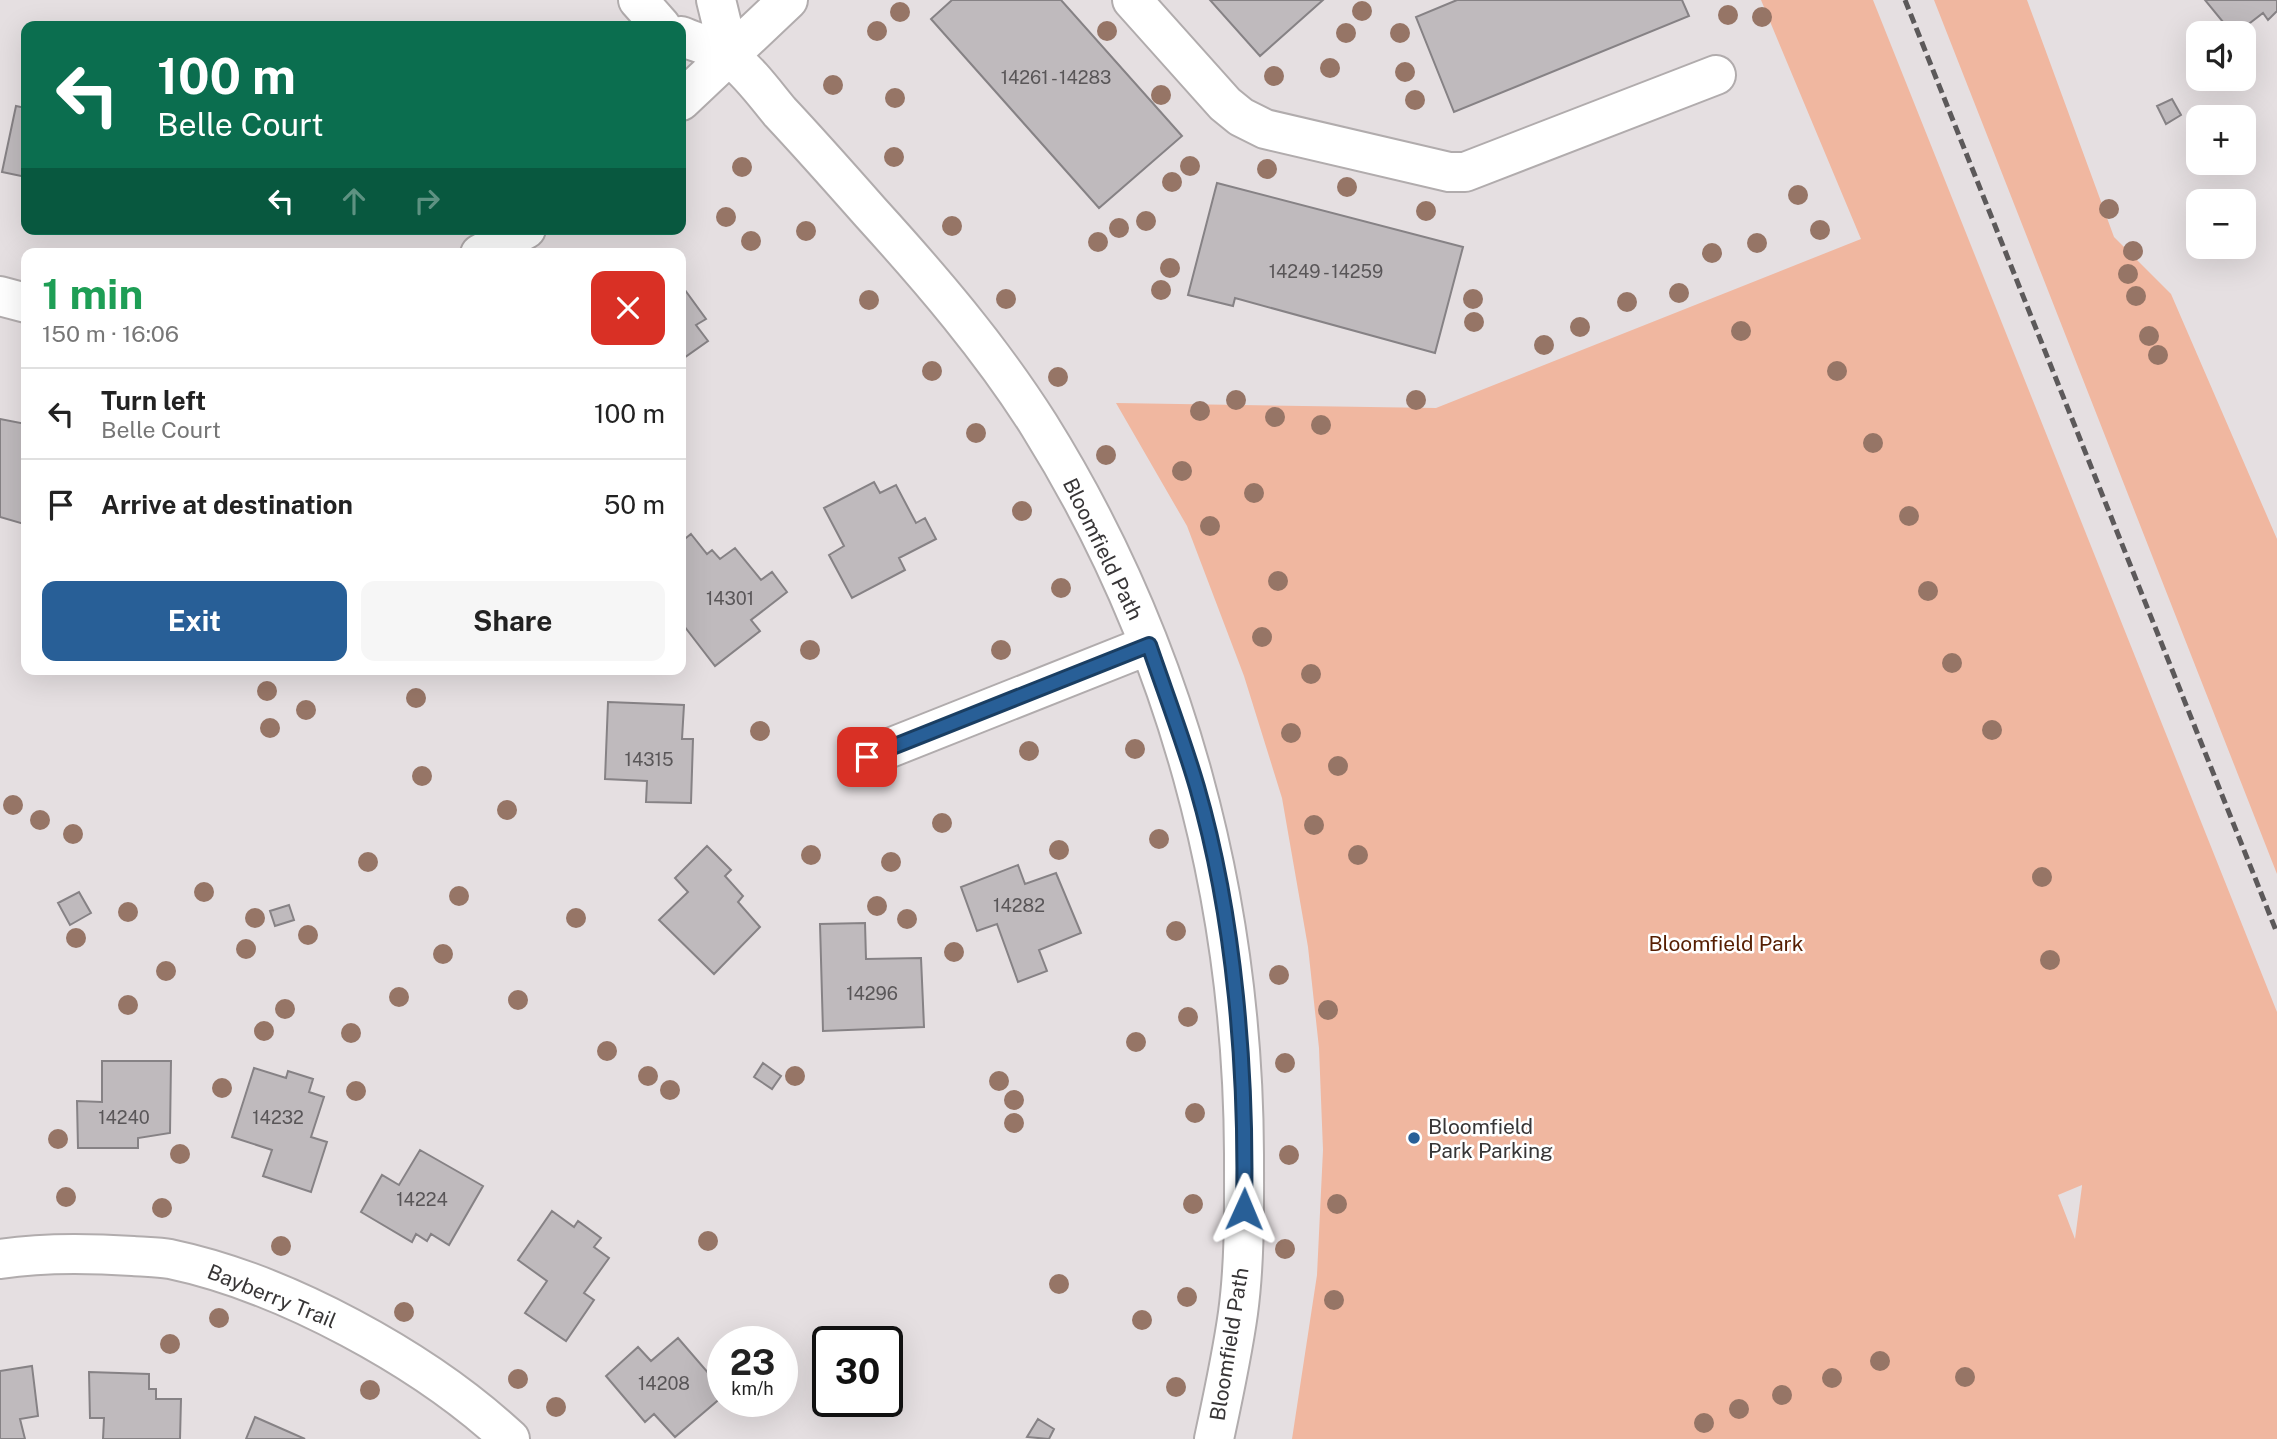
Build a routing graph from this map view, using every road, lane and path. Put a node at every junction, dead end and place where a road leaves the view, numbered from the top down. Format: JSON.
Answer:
{"nodes":[{"id":1,"x":638,"y":0,"type":"edge"},
{"id":2,"x":716,"y":0,"type":"edge"},
{"id":3,"x":788,"y":0,"type":"edge"},
{"id":4,"x":1132,"y":0,"type":"edge"},
{"id":5,"x":657,"y":21,"type":"edge"},
{"id":6,"x":686,"y":38,"type":"edge"},
{"id":7,"x":730,"y":57,"type":"junction"},
{"id":8,"x":1716,"y":75,"type":"dead end"},
{"id":9,"x":686,"y":97,"type":"edge"},
{"id":10,"x":515,"y":235,"type":"edge"},
{"id":11,"x":491,"y":248,"type":"edge"},
{"id":12,"x":0,"y":296,"type":"edge"},
{"id":13,"x":21,"y":302,"type":"edge"},
{"id":14,"x":1149,"y":645,"type":"junction"},
{"id":15,"x":867,"y":757,"type":"dead end"},
{"id":16,"x":0,"y":1259,"type":"edge"},
{"id":17,"x":510,"y":1439,"type":"edge"},
{"id":18,"x":1214,"y":1439,"type":"edge"}],
"edges":[{"from":1,"to":5,"type":"street"},
{"from":2,"to":7,"type":"street","name":"Bloomfield Path"},
{"from":3,"to":7,"type":"street"},
{"from":4,"to":8,"type":"street"},
{"from":6,"to":7,"type":"street","name":"Bloomfield Path"},
{"from":7,"to":9,"type":"street"},
{"from":7,"to":14,"type":"street","name":"Bloomfield Path"},
{"from":10,"to":11,"type":"street"},
{"from":12,"to":13,"type":"street"},
{"from":14,"to":15,"type":"street"},
{"from":14,"to":18,"type":"street","name":"Bloomfield Path"},
{"from":16,"to":17,"type":"street","name":"Bayberry Trail"}]}
